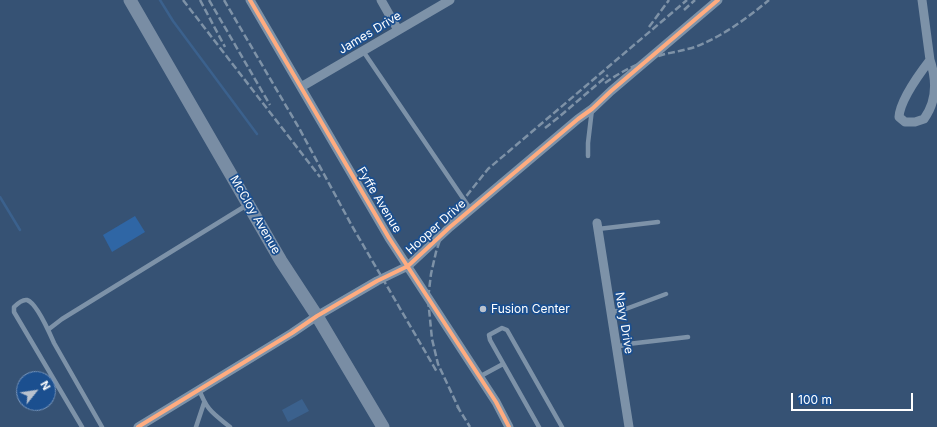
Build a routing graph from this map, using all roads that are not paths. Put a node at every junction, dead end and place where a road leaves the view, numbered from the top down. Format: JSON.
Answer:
{"nodes":[{"id":1,"x":130,"y":0,"type":"edge"},
{"id":2,"x":250,"y":0,"type":"edge"},
{"id":3,"x":381,"y":0,"type":"edge"},
{"id":4,"x":450,"y":0,"type":"edge"},
{"id":5,"x":718,"y":0,"type":"edge"},
{"id":6,"x":922,"y":0,"type":"edge"},
{"id":7,"x":398,"y":30,"type":"junction"},
{"id":8,"x":363,"y":51,"type":"junction"},
{"id":9,"x":930,"y":60,"type":"junction"},
{"id":10,"x":301,"y":87,"type":"junction"},
{"id":11,"x":592,"y":109,"type":"junction"},
{"id":12,"x":588,"y":156,"type":"dead end"},
{"id":13,"x":249,"y":204,"type":"junction"},
{"id":14,"x":471,"y":210,"type":"junction"},
{"id":15,"x":658,"y":222,"type":"dead end"},
{"id":16,"x":597,"y":226,"type":"joint"},
{"id":17,"x":408,"y":266,"type":"junction"},
{"id":18,"x":666,"y":294,"type":"dead end"},
{"id":19,"x":610,"y":312,"type":"junction"},
{"id":20,"x":317,"y":316,"type":"junction"},
{"id":21,"x":49,"y":329,"type":"junction"},
{"id":22,"x":688,"y":337,"type":"dead end"},
{"id":23,"x":616,"y":347,"type":"junction"},
{"id":24,"x":503,"y":364,"type":"junction"},
{"id":25,"x":479,"y":377,"type":"junction"},
{"id":26,"x":199,"y":389,"type":"junction"},
{"id":27,"x":204,"y":403,"type":"junction"},
{"id":28,"x":82,"y":427,"type":"edge"},
{"id":29,"x":102,"y":427,"type":"edge"},
{"id":30,"x":138,"y":427,"type":"edge"},
{"id":31,"x":196,"y":427,"type":"edge"},
{"id":32,"x":230,"y":427,"type":"edge"},
{"id":33,"x":383,"y":427,"type":"edge"},
{"id":34,"x":509,"y":427,"type":"edge"},
{"id":35,"x":539,"y":427,"type":"edge"},
{"id":36,"x":562,"y":427,"type":"edge"},
{"id":37,"x":629,"y":427,"type":"edge"}],
"edges":[{"from":1,"to":13,"type":"street","name":"McCloy Avenue"},
{"from":2,"to":10,"type":"street","name":"Fyffe Avenue"},
{"from":3,"to":7,"type":"street"},
{"from":4,"to":7,"type":"street","name":"James Drive"},
{"from":5,"to":11,"type":"street","name":"Hooper Drive"},
{"from":6,"to":9,"type":"street"},
{"from":7,"to":8,"type":"street","name":"James Drive"},
{"from":8,"to":10,"type":"street","name":"James Drive"},
{"from":8,"to":14,"type":"lane"},
{"from":9,"to":9,"type":"street"},
{"from":10,"to":17,"type":"street","name":"Fyffe Avenue"},
{"from":11,"to":12,"type":"lane"},
{"from":11,"to":14,"type":"street","name":"Hooper Drive"},
{"from":13,"to":20,"type":"street","name":"McCloy Avenue"},
{"from":13,"to":21,"type":"lane"},
{"from":14,"to":17,"type":"street","name":"Hooper Drive"},
{"from":15,"to":16,"type":"lane"},
{"from":16,"to":19,"type":"street","name":"Navy Drive"},
{"from":17,"to":20,"type":"street","name":"Hooper Drive"},
{"from":17,"to":25,"type":"street","name":"Fyffe Avenue"},
{"from":18,"to":19,"type":"lane"},
{"from":19,"to":23,"type":"street","name":"Navy Drive"},
{"from":20,"to":26,"type":"street","name":"Hooper Drive"},
{"from":20,"to":33,"type":"street","name":"McCloy Avenue"},
{"from":21,"to":28,"type":"lane"},
{"from":21,"to":29,"type":"lane"},
{"from":22,"to":23,"type":"lane"},
{"from":23,"to":37,"type":"street","name":"Navy Drive"},
{"from":24,"to":25,"type":"lane"},
{"from":24,"to":35,"type":"lane"},
{"from":24,"to":36,"type":"lane"},
{"from":25,"to":34,"type":"street","name":"Fyffe Avenue"},
{"from":26,"to":27,"type":"lane"},
{"from":26,"to":30,"type":"street","name":"Hooper Drive"},
{"from":27,"to":31,"type":"lane"},
{"from":27,"to":32,"type":"lane"}]}
